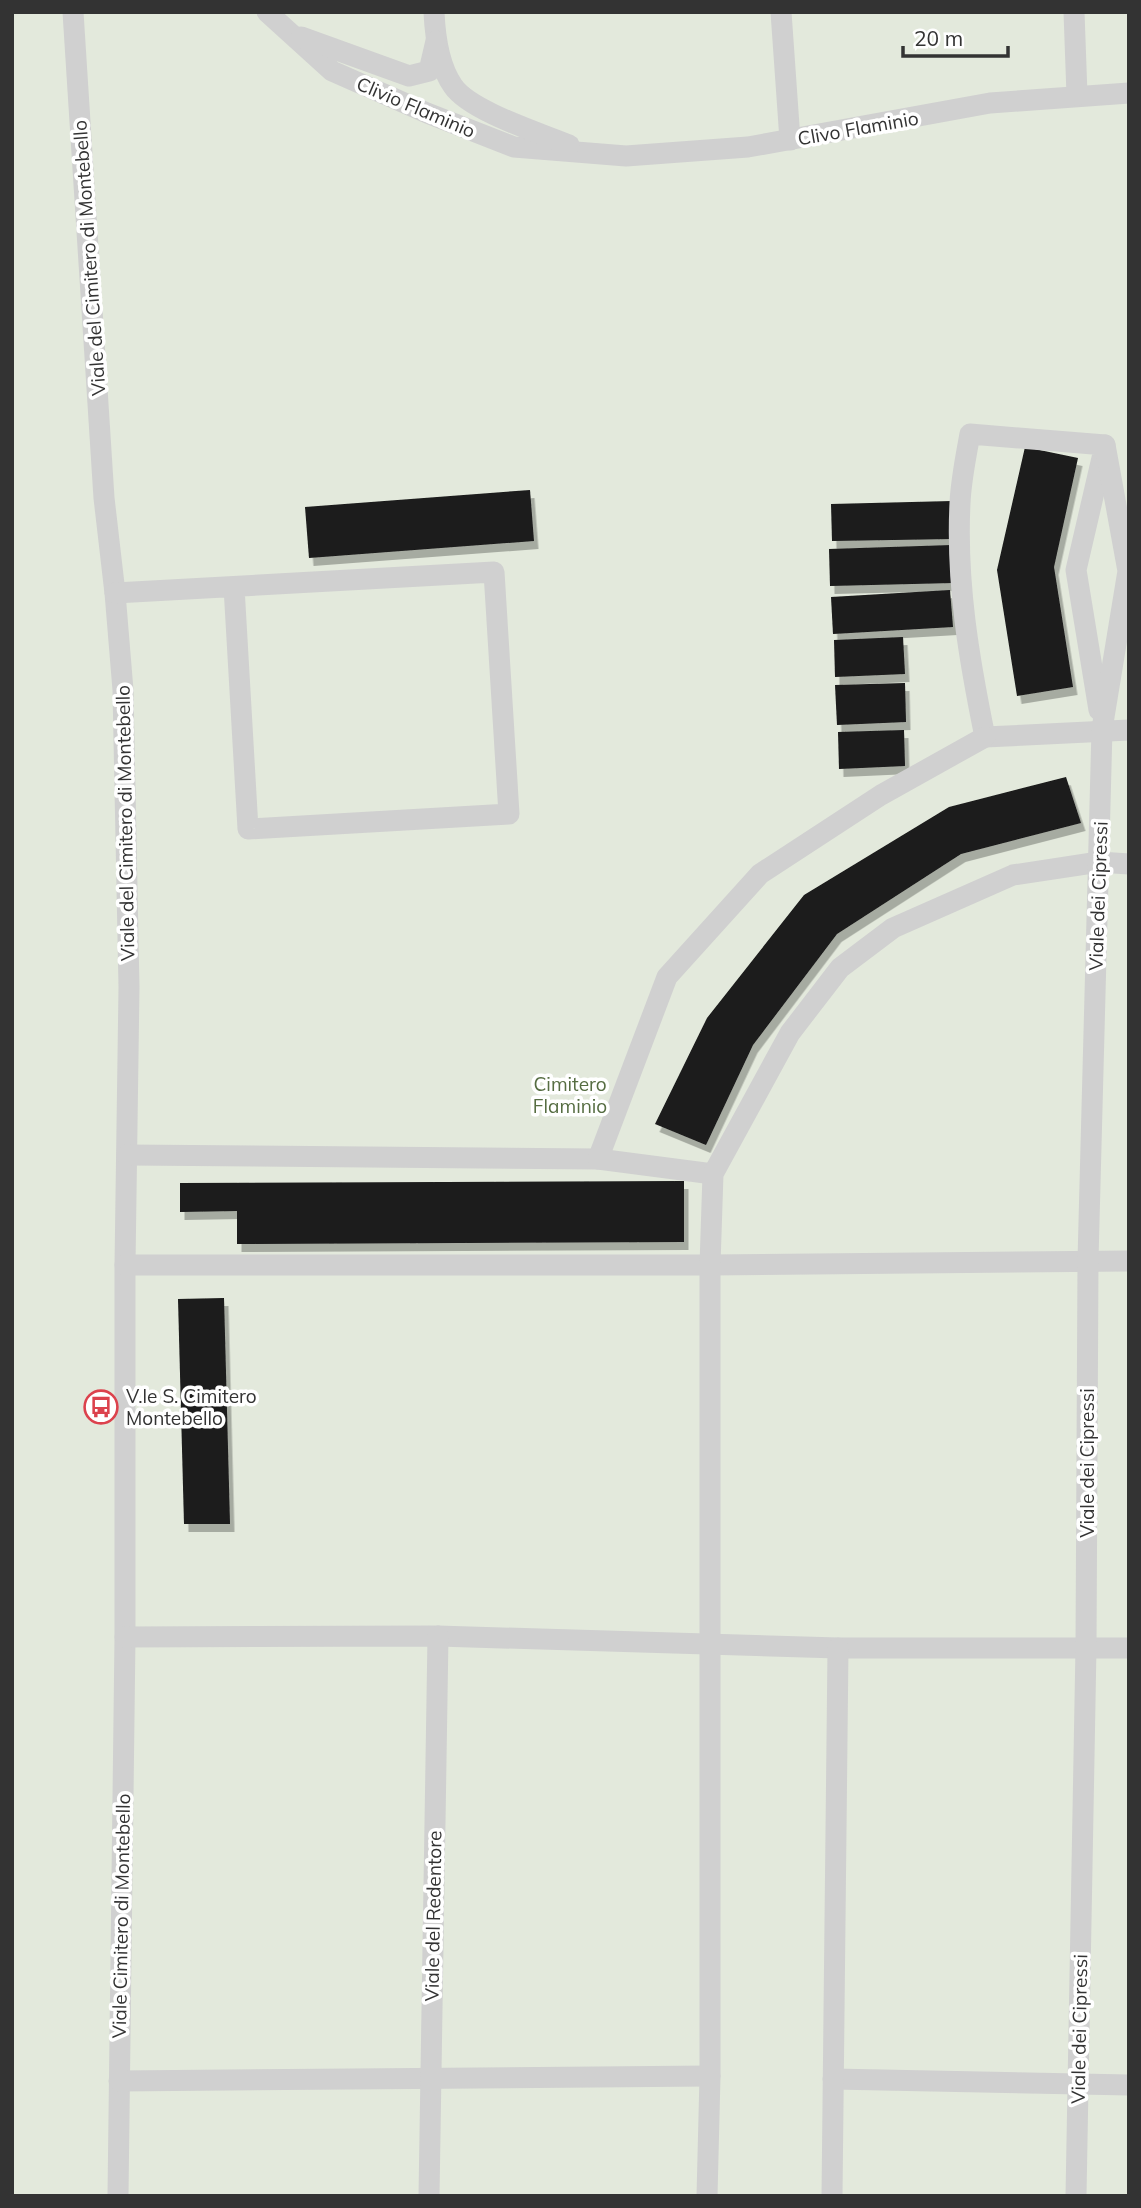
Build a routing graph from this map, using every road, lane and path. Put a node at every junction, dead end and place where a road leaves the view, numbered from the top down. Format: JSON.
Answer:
{"nodes":[{"id":1,"x":73,"y":12,"type":"edge"},
{"id":2,"x":267,"y":12,"type":"edge"},
{"id":3,"x":434,"y":12,"type":"edge"},
{"id":4,"x":781,"y":12,"type":"edge"},
{"id":5,"x":1074,"y":12,"type":"edge"},
{"id":6,"x":289,"y":32,"type":"junction"},
{"id":7,"x":436,"y":41,"type":"junction"},
{"id":8,"x":1129,"y":93,"type":"edge"},
{"id":9,"x":1077,"y":95,"type":"junction"},
{"id":10,"x":790,"y":140,"type":"junction"},
{"id":11,"x":587,"y":152,"type":"junction"},
{"id":12,"x":1105,"y":445,"type":"junction"},
{"id":13,"x":234,"y":587,"type":"junction"},
{"id":14,"x":115,"y":593,"type":"junction"},
{"id":15,"x":1102,"y":729,"type":"junction"},
{"id":16,"x":1129,"y":730,"type":"edge"},
{"id":17,"x":985,"y":737,"type":"junction"},
{"id":18,"x":1099,"y":862,"type":"junction"},
{"id":19,"x":1129,"y":864,"type":"edge"},
{"id":20,"x":127,"y":1155,"type":"junction"},
{"id":21,"x":598,"y":1158,"type":"junction"},
{"id":22,"x":713,"y":1174,"type":"junction"},
{"id":23,"x":1088,"y":1260,"type":"junction"},
{"id":24,"x":1129,"y":1261,"type":"edge"},
{"id":25,"x":125,"y":1265,"type":"junction"},
{"id":26,"x":710,"y":1265,"type":"junction"},
{"id":27,"x":438,"y":1636,"type":"junction"},
{"id":28,"x":125,"y":1637,"type":"junction"},
{"id":29,"x":711,"y":1644,"type":"junction"},
{"id":30,"x":1086,"y":1647,"type":"junction"},
{"id":31,"x":838,"y":1648,"type":"junction"},
{"id":32,"x":1129,"y":1648,"type":"edge"},
{"id":33,"x":710,"y":2076,"type":"junction"},
{"id":34,"x":431,"y":2078,"type":"junction"},
{"id":35,"x":834,"y":2079,"type":"junction"},
{"id":36,"x":119,"y":2081,"type":"junction"},
{"id":37,"x":1078,"y":2084,"type":"junction"},
{"id":38,"x":1129,"y":2085,"type":"edge"},
{"id":39,"x":118,"y":2196,"type":"edge"},
{"id":40,"x":429,"y":2196,"type":"edge"},
{"id":41,"x":707,"y":2196,"type":"edge"},
{"id":42,"x":832,"y":2196,"type":"edge"},
{"id":43,"x":1076,"y":2196,"type":"edge"}],
"edges":[{"from":1,"to":14,"type":"lane","name":"Viale del Cimitero di Montebello"},
{"from":2,"to":6,"type":"lane","name":"Clivio Flaminio"},
{"from":3,"to":7,"type":"lane"},
{"from":4,"to":10,"type":"lane"},
{"from":5,"to":9,"type":"lane"},
{"from":6,"to":7,"type":"lane"},
{"from":6,"to":11,"type":"lane","name":"Clivio Flaminio"},
{"from":7,"to":11,"type":"lane"},
{"from":8,"to":9,"type":"lane","name":"Clivo Flaminio"},
{"from":9,"to":10,"type":"lane","name":"Clivo Flaminio"},
{"from":10,"to":11,"type":"lane","name":"Clivo Flaminio"},
{"from":12,"to":15,"type":"lane"},
{"from":12,"to":15,"type":"lane"},
{"from":12,"to":17,"type":"lane"},
{"from":13,"to":13,"type":"lane"},
{"from":13,"to":14,"type":"lane"},
{"from":14,"to":20,"type":"lane","name":"Viale del Cimitero di Montebello"},
{"from":15,"to":16,"type":"lane"},
{"from":15,"to":17,"type":"lane"},
{"from":15,"to":18,"type":"lane","name":"Viale dei Cipressi"},
{"from":17,"to":21,"type":"lane"},
{"from":18,"to":19,"type":"lane"},
{"from":18,"to":22,"type":"lane"},
{"from":18,"to":23,"type":"lane","name":"Viale dei Cipressi"},
{"from":20,"to":21,"type":"lane"},
{"from":20,"to":25,"type":"lane","name":"Viale del Cimitero di Montebello"},
{"from":21,"to":22,"type":"lane"},
{"from":22,"to":26,"type":"lane"},
{"from":23,"to":24,"type":"lane"},
{"from":23,"to":26,"type":"lane"},
{"from":23,"to":30,"type":"lane","name":"Viale dei Cipressi"},
{"from":25,"to":26,"type":"lane"},
{"from":25,"to":28,"type":"lane","name":"Viale del Cimitero di Montebello"},
{"from":26,"to":29,"type":"lane"},
{"from":27,"to":28,"type":"lane"},
{"from":27,"to":29,"type":"lane"},
{"from":27,"to":34,"type":"lane","name":"Viale del Redentore"},
{"from":28,"to":36,"type":"lane","name":"Viale Cimitero di Montebello"},
{"from":29,"to":31,"type":"lane"},
{"from":29,"to":33,"type":"lane"},
{"from":30,"to":31,"type":"lane"},
{"from":30,"to":32,"type":"lane"},
{"from":30,"to":37,"type":"lane","name":"Viale dei Cipressi"},
{"from":31,"to":35,"type":"lane"},
{"from":33,"to":34,"type":"lane"},
{"from":33,"to":41,"type":"lane"},
{"from":34,"to":36,"type":"lane"},
{"from":34,"to":40,"type":"lane","name":"Viale del Redentore"},
{"from":35,"to":37,"type":"lane"},
{"from":35,"to":42,"type":"lane"},
{"from":36,"to":39,"type":"lane","name":"Viale Cimitero di Montebello"},
{"from":37,"to":38,"type":"lane"},
{"from":37,"to":43,"type":"lane","name":"Viale dei Cipressi"}]}
